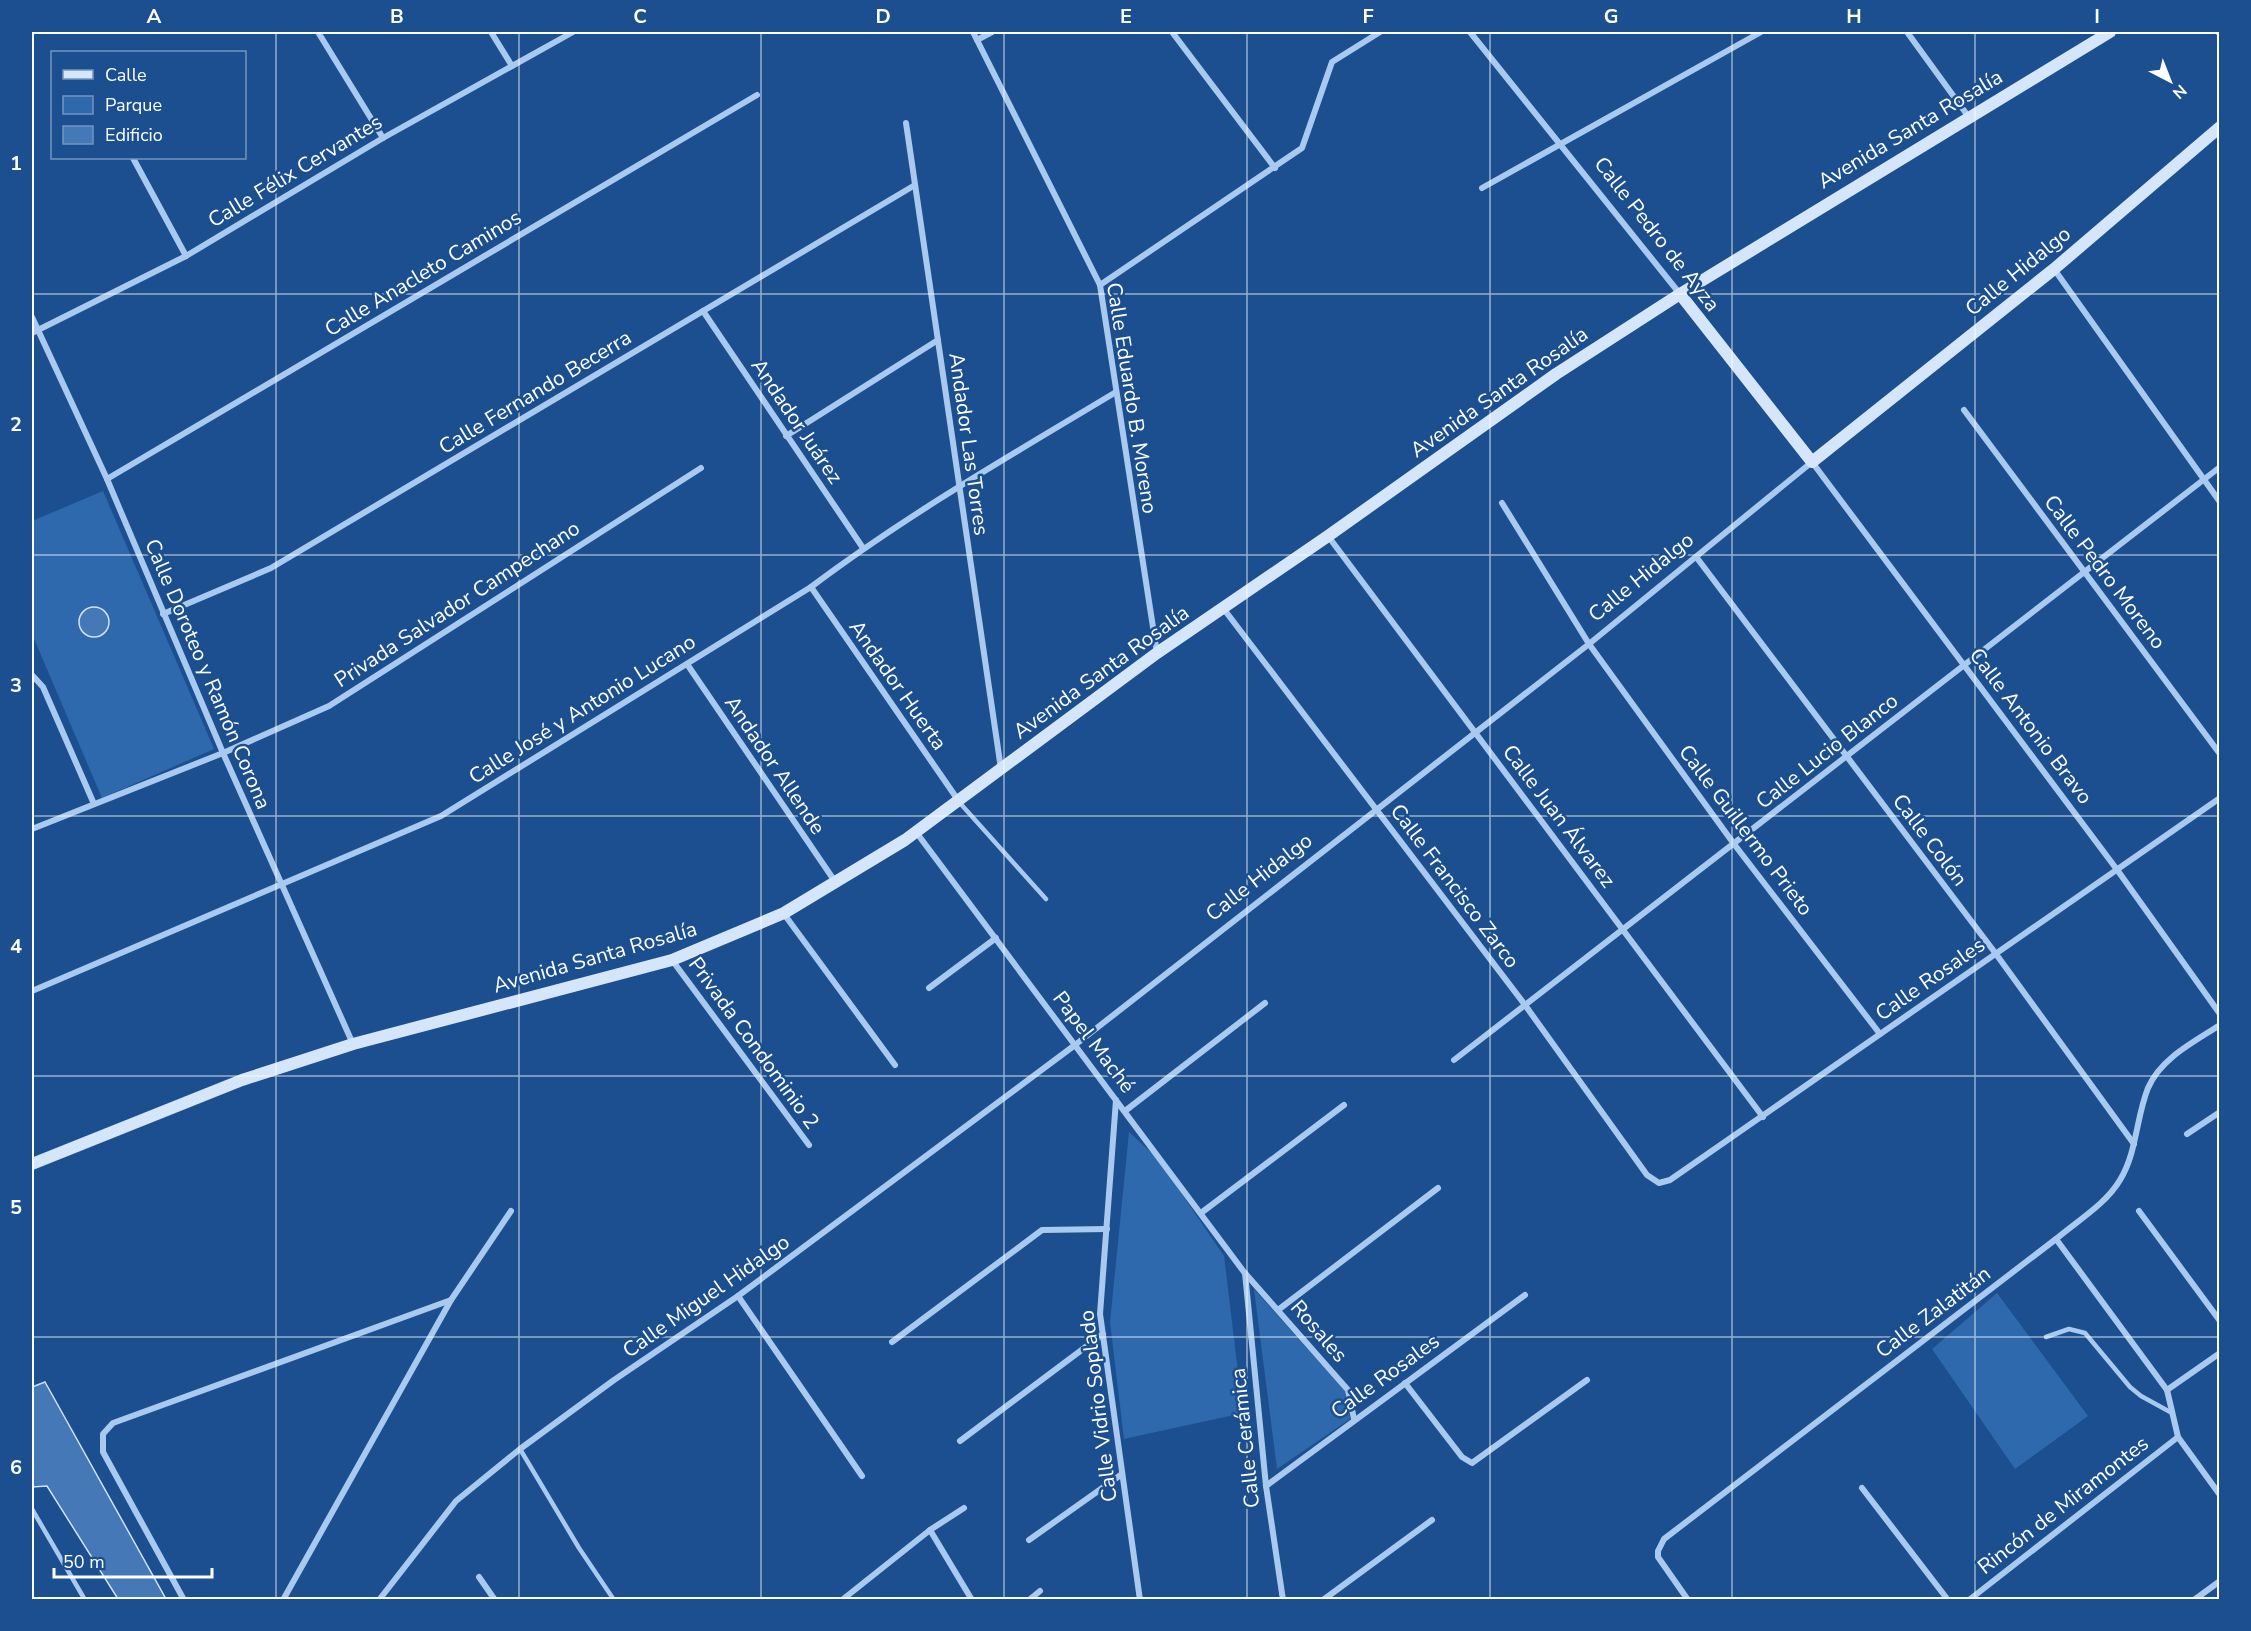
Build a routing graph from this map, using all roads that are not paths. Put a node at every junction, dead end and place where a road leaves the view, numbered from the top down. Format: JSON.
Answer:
{"nodes":[{"id":1,"x":318,"y":32,"type":"edge"},
{"id":2,"x":491,"y":32,"type":"edge"},
{"id":3,"x":573,"y":32,"type":"edge"},
{"id":4,"x":973,"y":32,"type":"edge"},
{"id":5,"x":992,"y":32,"type":"edge"},
{"id":6,"x":1172,"y":32,"type":"edge"},
{"id":7,"x":1380,"y":32,"type":"edge"},
{"id":8,"x":1470,"y":32,"type":"edge"},
{"id":9,"x":1761,"y":32,"type":"edge"},
{"id":10,"x":1907,"y":32,"type":"edge"},
{"id":11,"x":2110,"y":32,"type":"edge"},
{"id":12,"x":977,"y":40,"type":"junction"},
{"id":13,"x":512,"y":66,"type":"junction"},
{"id":14,"x":757,"y":95,"type":"dead end"},
{"id":15,"x":1968,"y":116,"type":"junction"},
{"id":16,"x":906,"y":123,"type":"dead end"},
{"id":17,"x":2220,"y":127,"type":"edge"},
{"id":18,"x":383,"y":138,"type":"junction"},
{"id":19,"x":1560,"y":144,"type":"junction"},
{"id":20,"x":134,"y":159,"type":"edge"},
{"id":21,"x":1275,"y":168,"type":"junction"},
{"id":22,"x":915,"y":185,"type":"junction"},
{"id":23,"x":1482,"y":188,"type":"dead end"},
{"id":24,"x":186,"y":256,"type":"junction"},
{"id":25,"x":2054,"y":269,"type":"junction"},
{"id":26,"x":1100,"y":285,"type":"junction"},
{"id":27,"x":1680,"y":294,"type":"junction"},
{"id":28,"x":704,"y":311,"type":"junction"},
{"id":29,"x":32,"y":317,"type":"edge"},
{"id":30,"x":35,"y":332,"type":"edge"},
{"id":31,"x":938,"y":340,"type":"junction"},
{"id":32,"x":1116,"y":392,"type":"junction"},
{"id":33,"x":1964,"y":410,"type":"dead end"},
{"id":34,"x":786,"y":436,"type":"junction"},
{"id":35,"x":1812,"y":462,"type":"junction"},
{"id":36,"x":2220,"y":467,"type":"edge"},
{"id":37,"x":701,"y":468,"type":"dead end"},
{"id":38,"x":107,"y":479,"type":"junction"},
{"id":39,"x":2204,"y":480,"type":"junction"},
{"id":40,"x":958,"y":487,"type":"junction"},
{"id":41,"x":2220,"y":502,"type":"edge"},
{"id":42,"x":1502,"y":503,"type":"dead end"},
{"id":43,"x":1328,"y":536,"type":"junction"},
{"id":44,"x":863,"y":548,"type":"junction"},
{"id":45,"x":1697,"y":558,"type":"junction"},
{"id":46,"x":2085,"y":572,"type":"junction"},
{"id":47,"x":811,"y":587,"type":"junction"},
{"id":48,"x":1223,"y":608,"type":"junction"},
{"id":49,"x":164,"y":614,"type":"junction"},
{"id":50,"x":1589,"y":644,"type":"junction"},
{"id":51,"x":1157,"y":653,"type":"junction"},
{"id":52,"x":687,"y":664,"type":"junction"},
{"id":53,"x":1965,"y":665,"type":"junction"},
{"id":54,"x":32,"y":675,"type":"edge"},
{"id":55,"x":1476,"y":733,"type":"junction"},
{"id":56,"x":222,"y":753,"type":"junction"},
{"id":57,"x":2220,"y":754,"type":"edge"},
{"id":58,"x":1846,"y":757,"type":"junction"},
{"id":59,"x":1001,"y":769,"type":"junction"},
{"id":60,"x":2220,"y":798,"type":"edge"},
{"id":61,"x":958,"y":801,"type":"junction"},
{"id":62,"x":94,"y":804,"type":"junction"},
{"id":63,"x":1377,"y":810,"type":"junction"},
{"id":64,"x":32,"y":829,"type":"edge"},
{"id":65,"x":916,"y":832,"type":"junction"},
{"id":66,"x":1734,"y":844,"type":"junction"},
{"id":67,"x":2118,"y":871,"type":"junction"},
{"id":68,"x":836,"y":884,"type":"junction"},
{"id":69,"x":282,"y":886,"type":"junction"},
{"id":70,"x":1046,"y":898,"type":"dead end"},
{"id":71,"x":784,"y":913,"type":"junction"},
{"id":72,"x":1623,"y":929,"type":"junction"},
{"id":73,"x":996,"y":938,"type":"junction"},
{"id":74,"x":1996,"y":954,"type":"junction"},
{"id":75,"x":672,"y":960,"type":"junction"},
{"id":76,"x":929,"y":988,"type":"dead end"},
{"id":77,"x":32,"y":991,"type":"edge"},
{"id":78,"x":1265,"y":1003,"type":"dead end"},
{"id":79,"x":1525,"y":1005,"type":"junction"},
{"id":80,"x":2220,"y":1014,"type":"edge"},
{"id":81,"x":2220,"y":1025,"type":"edge"},
{"id":82,"x":1880,"y":1034,"type":"junction"},
{"id":83,"x":353,"y":1044,"type":"junction"},
{"id":84,"x":1075,"y":1045,"type":"junction"},
{"id":85,"x":1454,"y":1060,"type":"dead end"},
{"id":86,"x":896,"y":1065,"type":"dead end"},
{"id":87,"x":1116,"y":1100,"type":"junction"},
{"id":88,"x":1344,"y":1105,"type":"dead end"},
{"id":89,"x":1125,"y":1111,"type":"junction"},
{"id":90,"x":2220,"y":1112,"type":"edge"},
{"id":91,"x":1762,"y":1117,"type":"junction"},
{"id":92,"x":2187,"y":1134,"type":"dead end"},
{"id":93,"x":2134,"y":1144,"type":"junction"},
{"id":94,"x":809,"y":1145,"type":"dead end"},
{"id":95,"x":32,"y":1164,"type":"edge"},
{"id":96,"x":1659,"y":1183,"type":"joint"},
{"id":97,"x":1438,"y":1188,"type":"dead end"},
{"id":98,"x":511,"y":1211,"type":"dead end"},
{"id":99,"x":2139,"y":1211,"type":"dead end"},
{"id":100,"x":1201,"y":1213,"type":"junction"},
{"id":101,"x":1107,"y":1229,"type":"junction"},
{"id":102,"x":2056,"y":1239,"type":"junction"},
{"id":103,"x":1245,"y":1272,"type":"junction"},
{"id":104,"x":1525,"y":1294,"type":"dead end"},
{"id":105,"x":738,"y":1296,"type":"junction"},
{"id":106,"x":451,"y":1300,"type":"junction"},
{"id":107,"x":1278,"y":1310,"type":"junction"},
{"id":108,"x":2220,"y":1321,"type":"edge"},
{"id":109,"x":1103,"y":1334,"type":"junction"},
{"id":110,"x":2046,"y":1337,"type":"dead end"},
{"id":111,"x":892,"y":1342,"type":"dead end"},
{"id":112,"x":2220,"y":1353,"type":"edge"},
{"id":113,"x":1587,"y":1380,"type":"dead end"},
{"id":114,"x":1405,"y":1383,"type":"junction"},
{"id":115,"x":2167,"y":1390,"type":"junction"},
{"id":116,"x":2172,"y":1413,"type":"junction"},
{"id":117,"x":1354,"y":1419,"type":"junction"},
{"id":118,"x":2178,"y":1437,"type":"junction"},
{"id":119,"x":960,"y":1441,"type":"dead end"},
{"id":120,"x":520,"y":1449,"type":"junction"},
{"id":121,"x":1122,"y":1474,"type":"junction"},
{"id":122,"x":862,"y":1476,"type":"dead end"},
{"id":123,"x":1266,"y":1486,"type":"junction"},
{"id":124,"x":1862,"y":1488,"type":"dead end"},
{"id":125,"x":2220,"y":1495,"type":"edge"},
{"id":126,"x":964,"y":1508,"type":"dead end"},
{"id":127,"x":32,"y":1509,"type":"edge"},
{"id":128,"x":1432,"y":1520,"type":"dead end"},
{"id":129,"x":930,"y":1530,"type":"junction"},
{"id":130,"x":1029,"y":1540,"type":"dead end"},
{"id":131,"x":479,"y":1577,"type":"dead end"},
{"id":132,"x":2220,"y":1581,"type":"edge"},
{"id":133,"x":1040,"y":1591,"type":"dead end"},
{"id":134,"x":85,"y":1599,"type":"edge"},
{"id":135,"x":184,"y":1599,"type":"edge"},
{"id":136,"x":283,"y":1599,"type":"edge"},
{"id":137,"x":379,"y":1599,"type":"edge"},
{"id":138,"x":495,"y":1599,"type":"edge"},
{"id":139,"x":614,"y":1599,"type":"edge"},
{"id":140,"x":842,"y":1599,"type":"edge"},
{"id":141,"x":972,"y":1599,"type":"edge"},
{"id":142,"x":1029,"y":1599,"type":"edge"},
{"id":143,"x":1140,"y":1599,"type":"edge"},
{"id":144,"x":1283,"y":1599,"type":"edge"},
{"id":145,"x":1323,"y":1599,"type":"edge"},
{"id":146,"x":1688,"y":1599,"type":"edge"},
{"id":147,"x":1948,"y":1599,"type":"edge"},
{"id":148,"x":1969,"y":1599,"type":"edge"},
{"id":149,"x":2194,"y":1599,"type":"edge"}],
"edges":[{"from":1,"to":18,"type":"street"},
{"from":2,"to":13,"type":"street"},
{"from":3,"to":13,"type":"street","name":"Calle Félix Cervantes"},
{"from":4,"to":12,"type":"street","name":"Calle Eduardo B. Moreno"},
{"from":5,"to":12,"type":"street"},
{"from":6,"to":21,"type":"street"},
{"from":7,"to":21,"type":"street"},
{"from":8,"to":19,"type":"street","name":"Calle Pedro de Ayza"},
{"from":9,"to":19,"type":"street"},
{"from":10,"to":15,"type":"street"},
{"from":11,"to":15,"type":"street","name":"Avenida Santa Rosalía"},
{"from":12,"to":26,"type":"street","name":"Calle Eduardo B. Moreno"},
{"from":13,"to":18,"type":"street","name":"Calle Félix Cervantes"},
{"from":14,"to":38,"type":"street","name":"Calle Anacleto Caminos"},
{"from":15,"to":27,"type":"street","name":"Avenida Santa Rosalía"},
{"from":16,"to":22,"type":"street","name":"Andador Las Torres"},
{"from":17,"to":25,"type":"street","name":"Calle Hidalgo"},
{"from":18,"to":24,"type":"street","name":"Calle Félix Cervantes"},
{"from":19,"to":23,"type":"street"},
{"from":19,"to":27,"type":"street","name":"Calle Pedro de Ayza"},
{"from":20,"to":24,"type":"street"},
{"from":21,"to":26,"type":"street"},
{"from":22,"to":28,"type":"street","name":"Calle Fernando Becerra"},
{"from":22,"to":31,"type":"street","name":"Andador Las Torres"},
{"from":24,"to":30,"type":"street","name":"Calle Félix Cervantes"},
{"from":25,"to":35,"type":"street","name":"Calle Hidalgo"},
{"from":25,"to":39,"type":"street"},
{"from":26,"to":32,"type":"street","name":"Calle Eduardo B. Moreno"},
{"from":27,"to":35,"type":"street","name":"Calle Pedro de Ayza"},
{"from":27,"to":43,"type":"street","name":"Avenida Santa Rosalía"},
{"from":28,"to":34,"type":"street","name":"Andador Juárez"},
{"from":28,"to":49,"type":"street","name":"Calle Fernando Becerra"},
{"from":29,"to":30,"type":"street","name":"Calle Doroteo y Ramón Corona"},
{"from":30,"to":38,"type":"street","name":"Calle Doroteo y Ramón Corona"},
{"from":31,"to":34,"type":"street"},
{"from":31,"to":40,"type":"street","name":"Andador Las Torres"},
{"from":32,"to":40,"type":"street","name":"Calle José y Antonio Lucano"},
{"from":32,"to":51,"type":"street","name":"Calle Eduardo B. Moreno"},
{"from":33,"to":46,"type":"street","name":"Calle Pedro Moreno"},
{"from":34,"to":44,"type":"street","name":"Andador Juárez"},
{"from":35,"to":45,"type":"street","name":"Calle Hidalgo"},
{"from":35,"to":53,"type":"street","name":"Calle Antonio Bravo"},
{"from":36,"to":39,"type":"street","name":"Calle Lucio Blanco"},
{"from":37,"to":56,"type":"street","name":"Privada Salvador Campechano"},
{"from":38,"to":49,"type":"street","name":"Calle Doroteo y Ramón Corona"},
{"from":39,"to":41,"type":"street"},
{"from":39,"to":46,"type":"street","name":"Calle Lucio Blanco"},
{"from":40,"to":44,"type":"street","name":"Calle José y Antonio Lucano"},
{"from":40,"to":59,"type":"street","name":"Andador Las Torres"},
{"from":42,"to":50,"type":"street","name":"Calle Guillermo Prieto"},
{"from":43,"to":48,"type":"street","name":"Avenida Santa Rosalía"},
{"from":43,"to":55,"type":"street","name":"Calle Juan Álvarez"},
{"from":44,"to":47,"type":"street","name":"Calle José y Antonio Lucano"},
{"from":45,"to":50,"type":"street","name":"Calle Hidalgo"},
{"from":45,"to":58,"type":"street","name":"Calle Colón"},
{"from":46,"to":53,"type":"street","name":"Calle Lucio Blanco"},
{"from":46,"to":57,"type":"street","name":"Calle Pedro Moreno"},
{"from":47,"to":52,"type":"street","name":"Calle José y Antonio Lucano"},
{"from":47,"to":61,"type":"street","name":"Andador Huerta"},
{"from":48,"to":51,"type":"street","name":"Avenida Santa Rosalía"},
{"from":48,"to":63,"type":"street","name":"Calle Francisco Zarco"},
{"from":49,"to":56,"type":"street","name":"Calle Doroteo y Ramón Corona"},
{"from":50,"to":55,"type":"street","name":"Calle Hidalgo"},
{"from":50,"to":66,"type":"street","name":"Calle Guillermo Prieto"},
{"from":51,"to":59,"type":"street","name":"Avenida Santa Rosalía"},
{"from":52,"to":68,"type":"street","name":"Andador Allende"},
{"from":52,"to":69,"type":"street","name":"Calle José y Antonio Lucano"},
{"from":53,"to":58,"type":"street","name":"Calle Lucio Blanco"},
{"from":53,"to":67,"type":"street","name":"Calle Antonio Bravo"},
{"from":54,"to":62,"type":"street"},
{"from":55,"to":63,"type":"street","name":"Calle Hidalgo"},
{"from":55,"to":72,"type":"street","name":"Calle Juan Álvarez"},
{"from":56,"to":62,"type":"street","name":"Privada Salvador Campechano"},
{"from":56,"to":69,"type":"street","name":"Calle Doroteo y Ramón Corona"},
{"from":58,"to":66,"type":"street","name":"Calle Lucio Blanco"},
{"from":58,"to":74,"type":"street","name":"Calle Colón"},
{"from":59,"to":61,"type":"street","name":"Avenida Santa Rosalía"},
{"from":60,"to":67,"type":"street","name":"Calle Rosales"},
{"from":61,"to":65,"type":"street","name":"Avenida Santa Rosalía"},
{"from":61,"to":70,"type":"lane"},
{"from":62,"to":64,"type":"street","name":"Privada Salvador Campechano"},
{"from":63,"to":79,"type":"street","name":"Calle Francisco Zarco"},
{"from":63,"to":84,"type":"street","name":"Calle Hidalgo"},
{"from":65,"to":68,"type":"street","name":"Avenida Santa Rosalía"},
{"from":65,"to":73,"type":"street","name":"Papel Maché"},
{"from":66,"to":72,"type":"street","name":"Calle Lucio Blanco"},
{"from":66,"to":82,"type":"street","name":"Calle Guillermo Prieto"},
{"from":67,"to":74,"type":"street","name":"Calle Rosales"},
{"from":67,"to":80,"type":"street","name":"Calle Antonio Bravo"},
{"from":68,"to":71,"type":"street","name":"Avenida Santa Rosalía"},
{"from":69,"to":77,"type":"street","name":"Calle José y Antonio Lucano"},
{"from":69,"to":83,"type":"street","name":"Calle Doroteo y Ramón Corona"},
{"from":71,"to":75,"type":"street","name":"Avenida Santa Rosalía"},
{"from":71,"to":86,"type":"street"},
{"from":72,"to":79,"type":"street","name":"Calle Lucio Blanco"},
{"from":72,"to":91,"type":"street","name":"Calle Juan Álvarez"},
{"from":73,"to":76,"type":"street"},
{"from":73,"to":84,"type":"street","name":"Papel Maché"},
{"from":74,"to":82,"type":"street","name":"Calle Rosales"},
{"from":74,"to":93,"type":"street","name":"Calle Colón"},
{"from":75,"to":83,"type":"street","name":"Avenida Santa Rosalía"},
{"from":75,"to":94,"type":"street","name":"Privada Condominio 2"},
{"from":78,"to":89,"type":"street"},
{"from":79,"to":85,"type":"street","name":"Calle Lucio Blanco"},
{"from":79,"to":96,"type":"street","name":"Calle Francisco Zarco"},
{"from":81,"to":93,"type":"street","name":"Calle Zalatitán"},
{"from":82,"to":91,"type":"street","name":"Calle Rosales"},
{"from":83,"to":95,"type":"street","name":"Avenida Santa Rosalía"},
{"from":84,"to":87,"type":"street","name":"Papel Maché"},
{"from":84,"to":105,"type":"street","name":"Calle Miguel Hidalgo"},
{"from":87,"to":89,"type":"street","name":"Papel Maché"},
{"from":87,"to":101,"type":"street","name":"Calle Vidrio Soplado"},
{"from":88,"to":100,"type":"street"},
{"from":89,"to":100,"type":"street","name":"Papel Maché"},
{"from":90,"to":92,"type":"street"},
{"from":91,"to":96,"type":"street","name":"Calle Rosales"},
{"from":93,"to":102,"type":"street","name":"Calle Zalatitán"},
{"from":97,"to":107,"type":"street"},
{"from":98,"to":106,"type":"street"},
{"from":99,"to":108,"type":"street"},
{"from":100,"to":103,"type":"street","name":"Papel Maché"},
{"from":101,"to":109,"type":"street","name":"Calle Vidrio Soplado"},
{"from":101,"to":111,"type":"street"},
{"from":102,"to":115,"type":"street"},
{"from":102,"to":146,"type":"street","name":"Calle Zalatitán"},
{"from":103,"to":107,"type":"street","name":"Rosales"},
{"from":103,"to":123,"type":"street","name":"Calle Cerámica"},
{"from":104,"to":114,"type":"street","name":"Calle Rosales"},
{"from":105,"to":120,"type":"street","name":"Calle Miguel Hidalgo"},
{"from":105,"to":122,"type":"street"},
{"from":106,"to":135,"type":"street"},
{"from":106,"to":136,"type":"street"},
{"from":107,"to":117,"type":"street","name":"Rosales"},
{"from":109,"to":119,"type":"street"},
{"from":109,"to":121,"type":"street","name":"Calle Vidrio Soplado"},
{"from":110,"to":116,"type":"lane"},
{"from":112,"to":115,"type":"street"},
{"from":113,"to":114,"type":"street"},
{"from":114,"to":117,"type":"street","name":"Calle Rosales"},
{"from":115,"to":116,"type":"street"},
{"from":116,"to":118,"type":"street"},
{"from":117,"to":123,"type":"street","name":"Calle Rosales"},
{"from":118,"to":125,"type":"street"},
{"from":118,"to":148,"type":"street","name":"Rincón de Miramontes"},
{"from":120,"to":137,"type":"street","name":"Calle Miguel Hidalgo"},
{"from":120,"to":139,"type":"lane"},
{"from":121,"to":130,"type":"street"},
{"from":121,"to":143,"type":"street","name":"Calle Vidrio Soplado"},
{"from":123,"to":144,"type":"street","name":"Calle Cerámica"},
{"from":124,"to":147,"type":"street"},
{"from":126,"to":129,"type":"street"},
{"from":127,"to":134,"type":"lane"},
{"from":128,"to":145,"type":"street"},
{"from":129,"to":140,"type":"street"},
{"from":129,"to":141,"type":"street"},
{"from":131,"to":138,"type":"street"},
{"from":132,"to":149,"type":"street"},
{"from":133,"to":142,"type":"street"}]}
